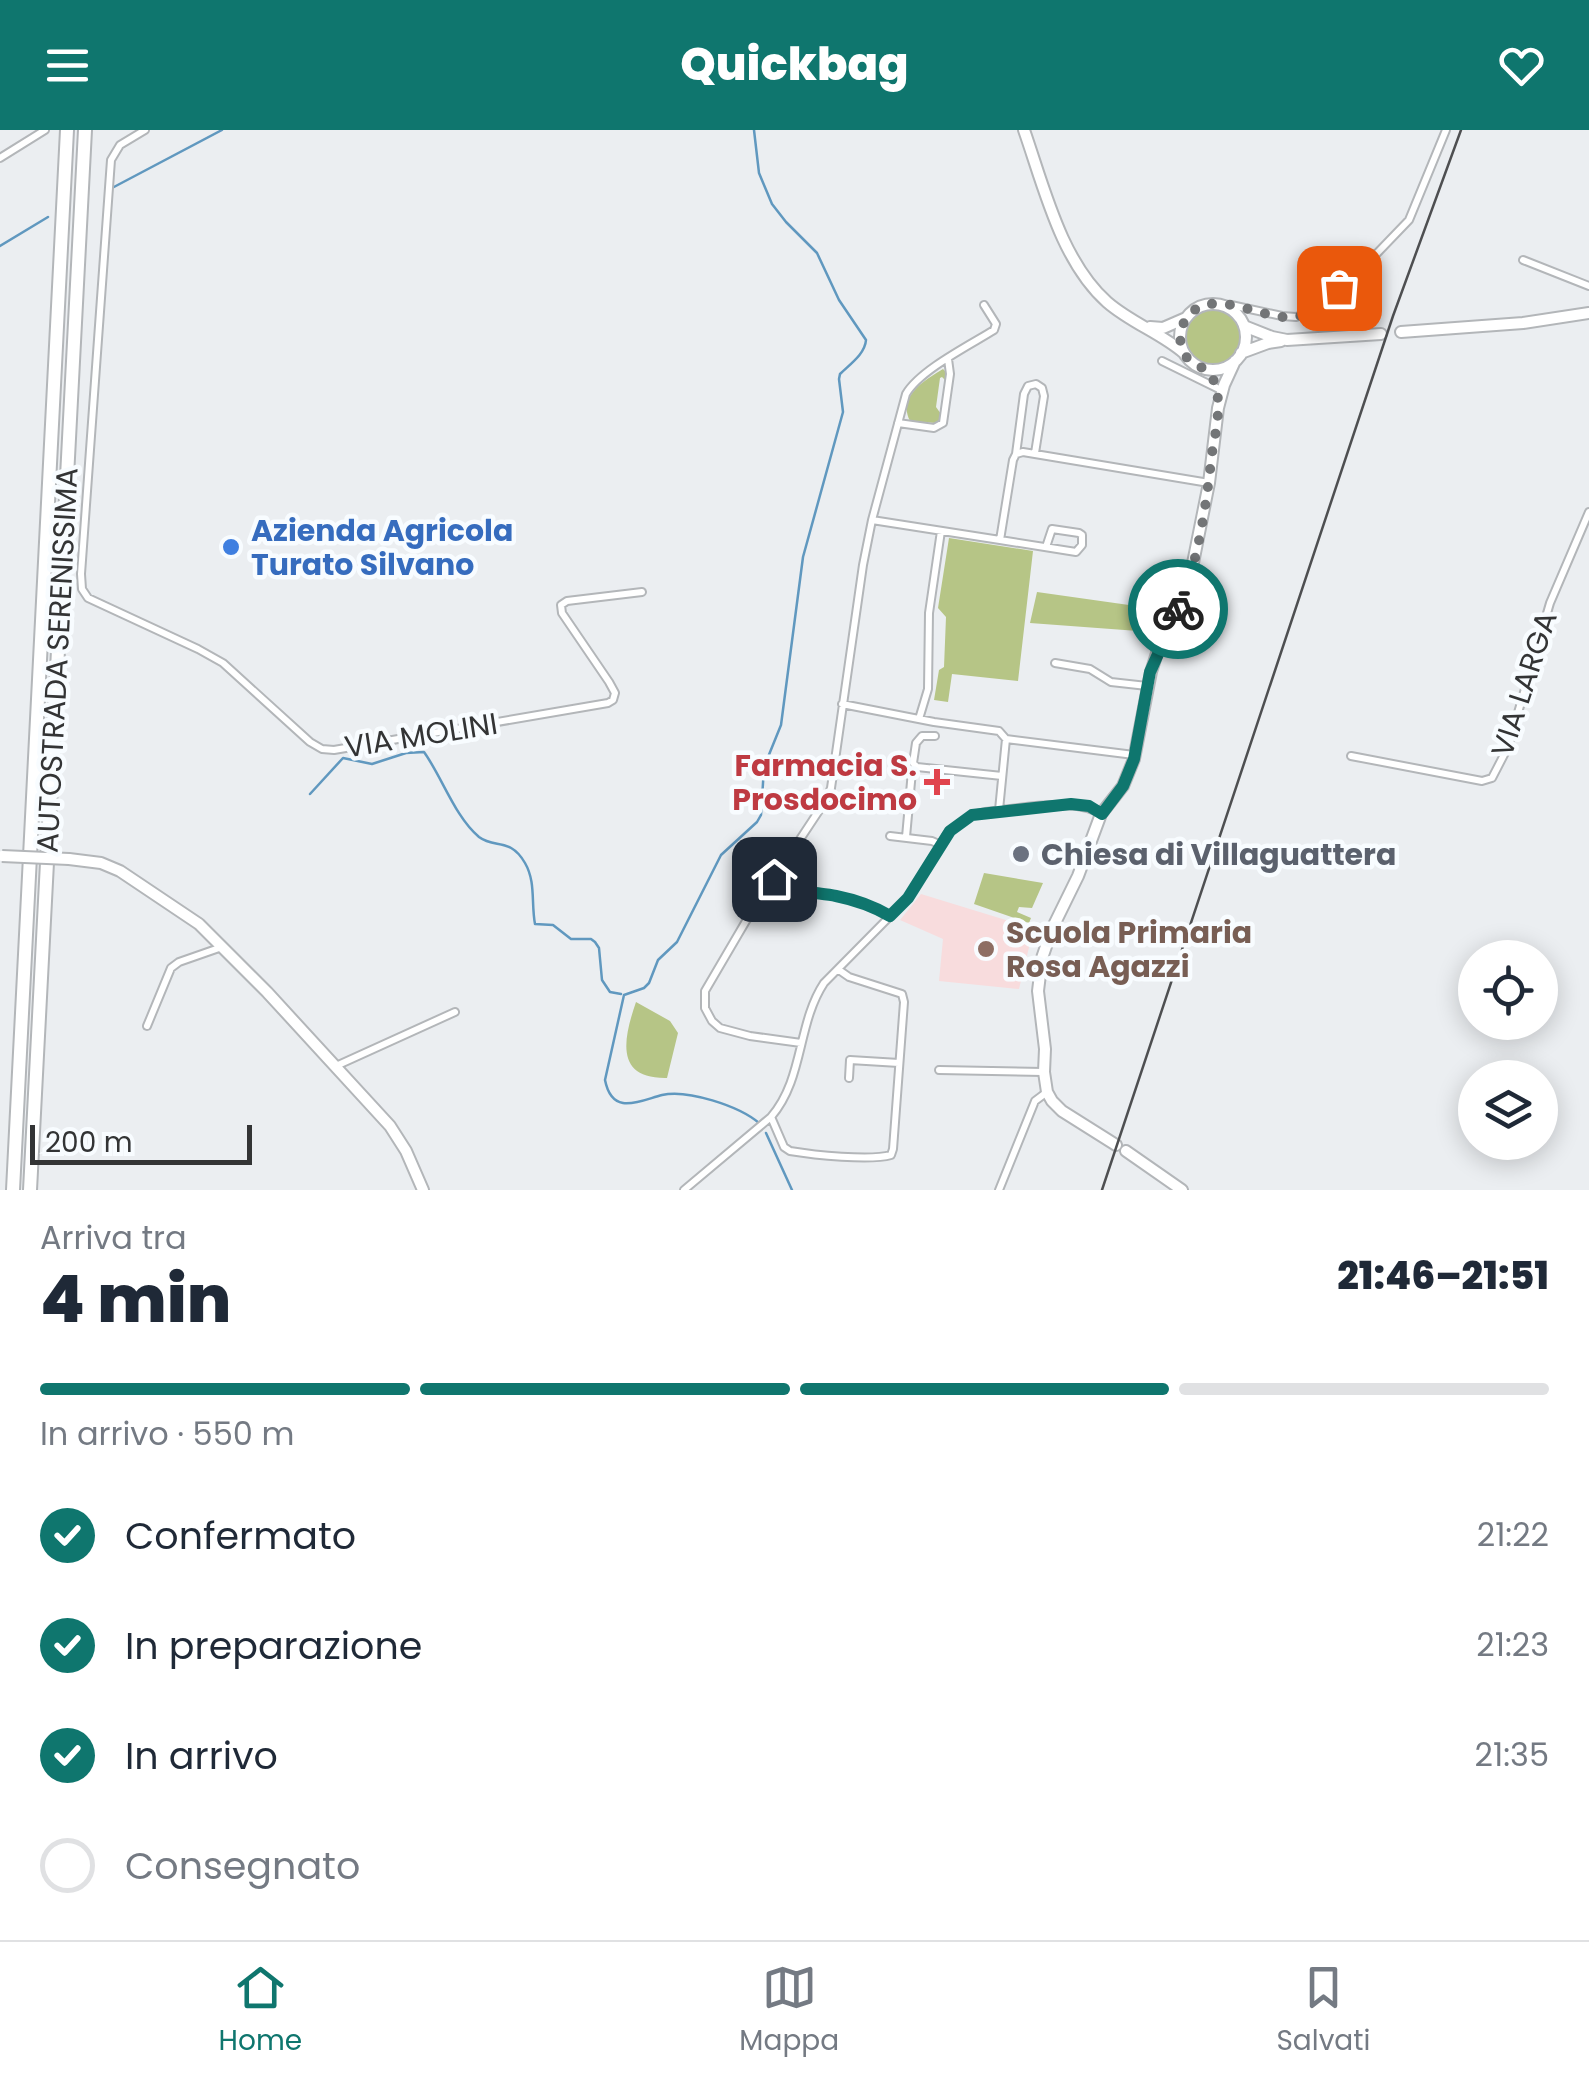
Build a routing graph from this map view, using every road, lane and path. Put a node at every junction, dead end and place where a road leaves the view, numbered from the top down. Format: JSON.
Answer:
{"nodes":[{"id":1,"x":45,"y":130,"type":"edge"},
{"id":2,"x":66,"y":130,"type":"edge"},
{"id":3,"x":85,"y":130,"type":"edge"},
{"id":4,"x":146,"y":130,"type":"edge"},
{"id":5,"x":1024,"y":130,"type":"edge"},
{"id":6,"x":1446,"y":130,"type":"edge"},
{"id":7,"x":0,"y":158,"type":"edge"},
{"id":8,"x":1523,"y":260,"type":"dead end"},
{"id":9,"x":1589,"y":286,"type":"edge"},
{"id":10,"x":984,"y":305,"type":"dead end"},
{"id":11,"x":1218,"y":305,"type":"junction"},
{"id":12,"x":1266,"y":314,"type":"junction"},
{"id":13,"x":1589,"y":314,"type":"edge"},
{"id":14,"x":1186,"y":318,"type":"junction"},
{"id":15,"x":1139,"y":325,"type":"junction"},
{"id":16,"x":1244,"y":326,"type":"junction"},
{"id":17,"x":1400,"y":332,"type":"dead end"},
{"id":18,"x":1262,"y":334,"type":"junction"},
{"id":19,"x":1381,"y":334,"type":"dead end"},
{"id":20,"x":1287,"y":340,"type":"junction"},
{"id":21,"x":1184,"y":353,"type":"junction"},
{"id":22,"x":1238,"y":358,"type":"junction"},
{"id":23,"x":948,"y":360,"type":"junction"},
{"id":24,"x":1162,"y":361,"type":"dead end"},
{"id":25,"x":1206,"y":369,"type":"junction"},
{"id":26,"x":1220,"y":390,"type":"junction"},
{"id":27,"x":898,"y":423,"type":"junction"},
{"id":28,"x":1034,"y":453,"type":"junction"},
{"id":29,"x":1016,"y":454,"type":"junction"},
{"id":30,"x":1208,"y":483,"type":"junction"},
{"id":31,"x":1589,"y":512,"type":"edge"},
{"id":32,"x":872,"y":520,"type":"junction"},
{"id":33,"x":941,"y":531,"type":"junction"},
{"id":34,"x":1000,"y":540,"type":"junction"},
{"id":35,"x":1046,"y":547,"type":"junction"},
{"id":36,"x":642,"y":592,"type":"dead end"},
{"id":37,"x":1055,"y":664,"type":"dead end"},
{"id":38,"x":1147,"y":686,"type":"junction"},
{"id":39,"x":842,"y":704,"type":"junction"},
{"id":40,"x":920,"y":719,"type":"junction"},
{"id":41,"x":935,"y":736,"type":"dead end"},
{"id":42,"x":1006,"y":739,"type":"junction"},
{"id":43,"x":1135,"y":755,"type":"junction"},
{"id":44,"x":1351,"y":756,"type":"dead end"},
{"id":45,"x":917,"y":767,"type":"junction"},
{"id":46,"x":1002,"y":776,"type":"junction"},
{"id":47,"x":999,"y":810,"type":"junction"},
{"id":48,"x":1102,"y":814,"type":"junction"},
{"id":49,"x":890,"y":836,"type":"dead end"},
{"id":50,"x":906,"y":838,"type":"junction"},
{"id":51,"x":941,"y":845,"type":"junction"},
{"id":52,"x":1,"y":856,"type":"edge"},
{"id":53,"x":774,"y":879,"type":"junction"},
{"id":54,"x":890,"y":916,"type":"junction"},
{"id":55,"x":223,"y":946,"type":"junction"},
{"id":56,"x":838,"y":970,"type":"junction"},
{"id":57,"x":454,"y":1012,"type":"dead end"},
{"id":58,"x":147,"y":1026,"type":"dead end"},
{"id":59,"x":801,"y":1043,"type":"junction"},
{"id":60,"x":899,"y":1063,"type":"junction"},
{"id":61,"x":336,"y":1066,"type":"junction"},
{"id":62,"x":939,"y":1070,"type":"dead end"},
{"id":63,"x":1044,"y":1072,"type":"junction"},
{"id":64,"x":849,"y":1078,"type":"dead end"},
{"id":65,"x":1047,"y":1092,"type":"junction"},
{"id":66,"x":772,"y":1118,"type":"junction"},
{"id":67,"x":12,"y":1190,"type":"edge"},
{"id":68,"x":30,"y":1190,"type":"edge"},
{"id":69,"x":423,"y":1190,"type":"edge"},
{"id":70,"x":684,"y":1190,"type":"edge"},
{"id":71,"x":999,"y":1190,"type":"edge"},
{"id":72,"x":1182,"y":1190,"type":"edge"}],
"edges":[{"from":1,"to":7,"type":"street"},
{"from":2,"to":67,"type":"highway","name":"AUTOSTRADA SERENISSIMA"},
{"from":3,"to":68,"type":"highway","name":"AUTOSTRADA SERENISSIMA"},
{"from":4,"to":36,"type":"street","name":"VIA MOLINI"},
{"from":5,"to":15,"type":"street"},
{"from":6,"to":12,"type":"street"},
{"from":8,"to":9,"type":"street"},
{"from":10,"to":23,"type":"street"},
{"from":11,"to":12,"type":"street"},
{"from":11,"to":14,"type":"street"},
{"from":11,"to":16,"type":"street"},
{"from":12,"to":16,"type":"street"},
{"from":12,"to":18,"type":"street"},
{"from":13,"to":17,"type":"street"},
{"from":14,"to":15,"type":"street"},
{"from":14,"to":21,"type":"street"},
{"from":15,"to":21,"type":"street"},
{"from":16,"to":18,"type":"street"},
{"from":16,"to":22,"type":"street"},
{"from":18,"to":20,"type":"street"},
{"from":19,"to":20,"type":"street"},
{"from":20,"to":22,"type":"street"},
{"from":21,"to":25,"type":"street"},
{"from":22,"to":25,"type":"street"},
{"from":22,"to":26,"type":"street"},
{"from":23,"to":27,"type":"street"},
{"from":23,"to":27,"type":"street"},
{"from":24,"to":26,"type":"street"},
{"from":25,"to":26,"type":"street"},
{"from":26,"to":30,"type":"street"},
{"from":27,"to":32,"type":"street"},
{"from":28,"to":29,"type":"street"},
{"from":28,"to":29,"type":"street"},
{"from":28,"to":30,"type":"street"},
{"from":29,"to":34,"type":"street"},
{"from":30,"to":38,"type":"street"},
{"from":31,"to":44,"type":"street","name":"VIA LARGA"},
{"from":32,"to":33,"type":"street"},
{"from":32,"to":39,"type":"street"},
{"from":33,"to":34,"type":"street"},
{"from":33,"to":40,"type":"street"},
{"from":34,"to":35,"type":"street"},
{"from":35,"to":35,"type":"street"},
{"from":37,"to":38,"type":"street"},
{"from":38,"to":43,"type":"street"},
{"from":39,"to":40,"type":"street"},
{"from":39,"to":53,"type":"street"},
{"from":40,"to":42,"type":"street"},
{"from":41,"to":45,"type":"street"},
{"from":42,"to":43,"type":"street"},
{"from":42,"to":46,"type":"street"},
{"from":43,"to":48,"type":"street"},
{"from":45,"to":46,"type":"street"},
{"from":45,"to":50,"type":"street"},
{"from":46,"to":47,"type":"street"},
{"from":47,"to":48,"type":"street"},
{"from":47,"to":51,"type":"street"},
{"from":48,"to":63,"type":"street"},
{"from":49,"to":50,"type":"street"},
{"from":50,"to":51,"type":"street"},
{"from":51,"to":54,"type":"street"},
{"from":52,"to":55,"type":"street","bridge":true},
{"from":53,"to":54,"type":"street"},
{"from":53,"to":59,"type":"street"},
{"from":54,"to":56,"type":"street"},
{"from":55,"to":58,"type":"street"},
{"from":55,"to":61,"type":"street"},
{"from":56,"to":59,"type":"street"},
{"from":56,"to":60,"type":"street"},
{"from":57,"to":61,"type":"street"},
{"from":59,"to":66,"type":"street"},
{"from":60,"to":64,"type":"street"},
{"from":60,"to":66,"type":"street"},
{"from":61,"to":69,"type":"street"},
{"from":62,"to":63,"type":"street"},
{"from":63,"to":65,"type":"street"},
{"from":65,"to":71,"type":"street"},
{"from":65,"to":72,"type":"street"},
{"from":66,"to":70,"type":"street"}]}
